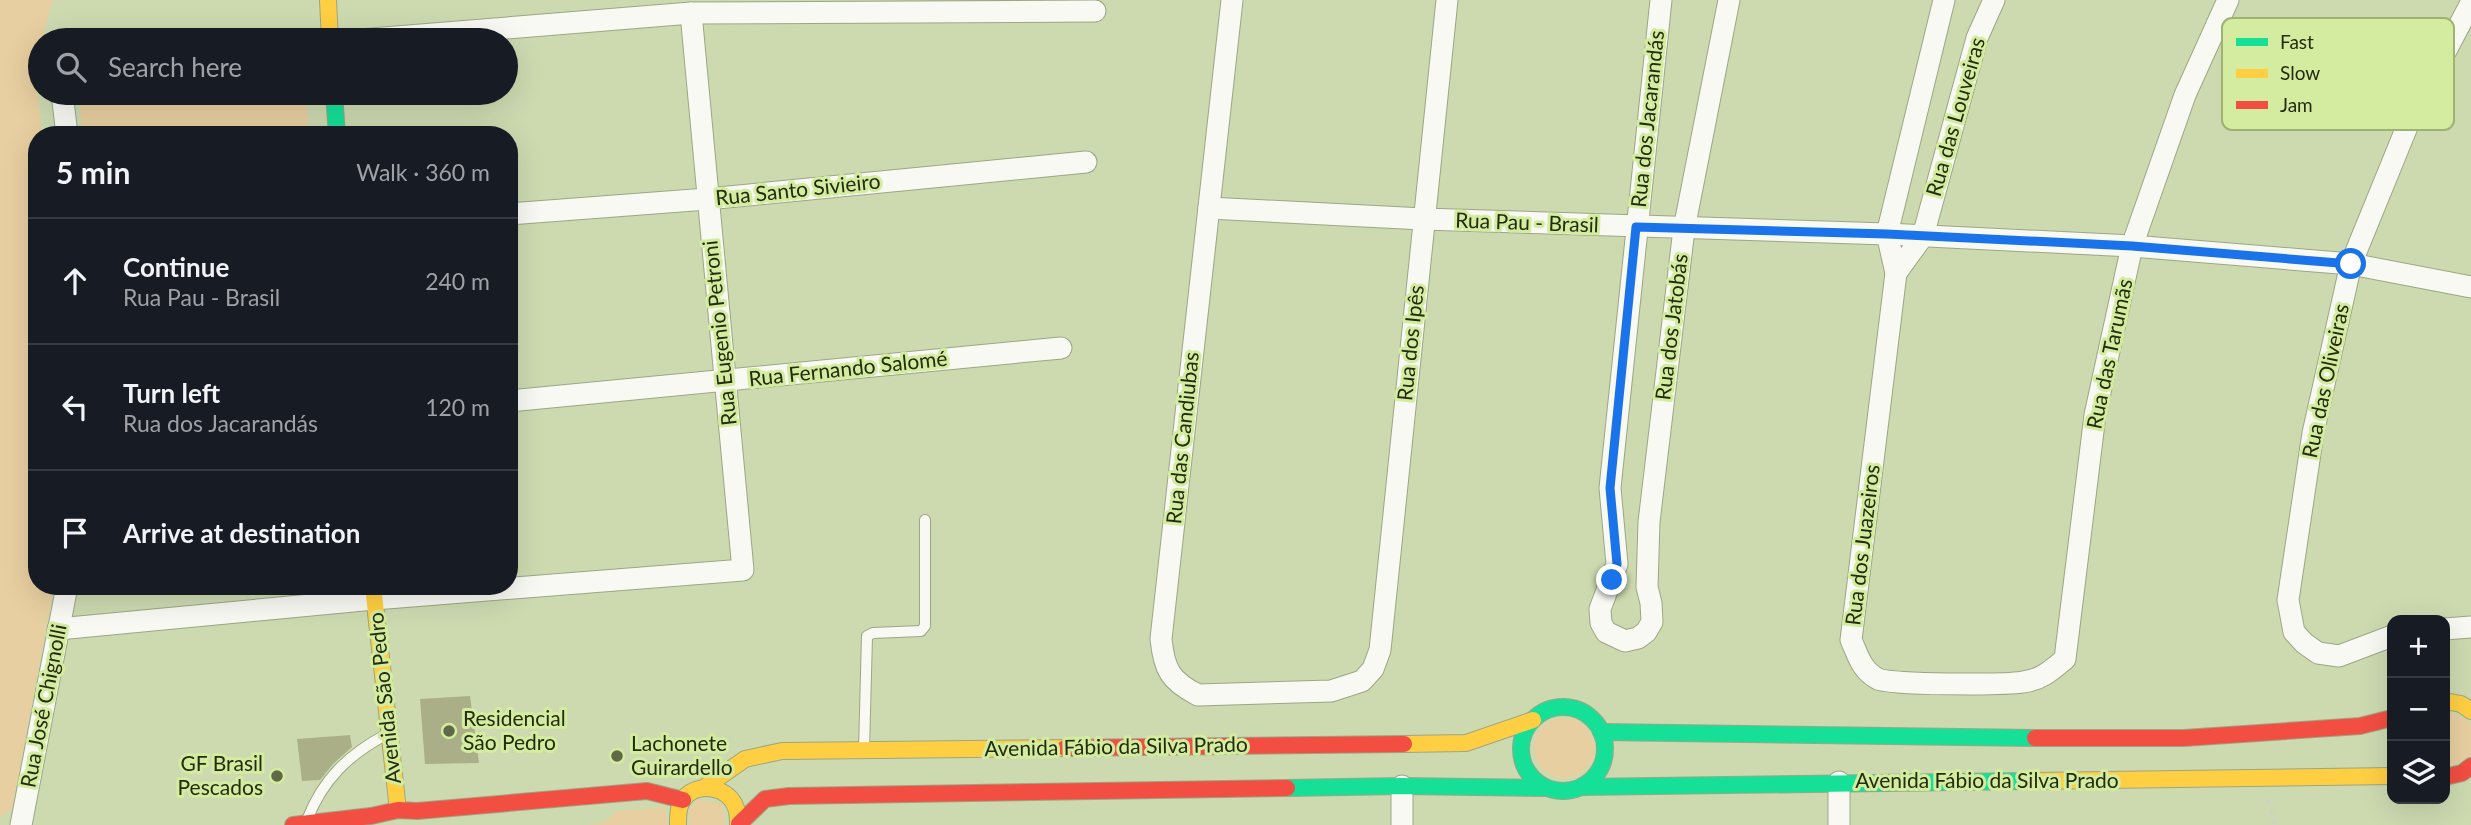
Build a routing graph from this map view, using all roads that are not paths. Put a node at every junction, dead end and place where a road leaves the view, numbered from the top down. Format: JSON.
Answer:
{"nodes":[{"id":1,"x":328,"y":0,"type":"edge"},
{"id":2,"x":1231,"y":0,"type":"edge"},
{"id":3,"x":1447,"y":0,"type":"edge"},
{"id":4,"x":1661,"y":0,"type":"edge"},
{"id":5,"x":1729,"y":0,"type":"edge"},
{"id":6,"x":1944,"y":0,"type":"edge"},
{"id":7,"x":1994,"y":0,"type":"edge"},
{"id":8,"x":2228,"y":0,"type":"edge"},
{"id":9,"x":2471,"y":3,"type":"edge"},
{"id":10,"x":1095,"y":11,"type":"dead end"},
{"id":11,"x":691,"y":13,"type":"junction"},
{"id":12,"x":329,"y":28,"type":"edge"},
{"id":13,"x":507,"y":28,"type":"edge"},
{"id":14,"x":2454,"y":35,"type":"edge"},
{"id":15,"x":63,"y":105,"type":"edge"},
{"id":16,"x":335,"y":105,"type":"edge"},
{"id":17,"x":66,"y":126,"type":"edge"},
{"id":18,"x":336,"y":126,"type":"edge"},
{"id":19,"x":2406,"y":130,"type":"edge"},
{"id":20,"x":1086,"y":162,"type":"dead end"},
{"id":21,"x":707,"y":199,"type":"junction"},
{"id":22,"x":1209,"y":208,"type":"junction"},
{"id":23,"x":518,"y":213,"type":"edge"},
{"id":24,"x":1423,"y":219,"type":"junction"},
{"id":25,"x":1636,"y":227,"type":"junction"},
{"id":26,"x":1684,"y":229,"type":"junction"},
{"id":27,"x":1887,"y":234,"type":"junction"},
{"id":28,"x":1923,"y":236,"type":"junction"},
{"id":29,"x":2132,"y":246,"type":"junction"},
{"id":30,"x":2351,"y":264,"type":"junction"},
{"id":31,"x":1896,"y":273,"type":"junction"},
{"id":32,"x":2471,"y":287,"type":"edge"},
{"id":33,"x":1061,"y":348,"type":"dead end"},
{"id":34,"x":725,"y":381,"type":"junction"},
{"id":35,"x":518,"y":400,"type":"edge"},
{"id":36,"x":925,"y":520,"type":"dead end"},
{"id":37,"x":518,"y":584,"type":"edge"},
{"id":38,"x":65,"y":595,"type":"edge"},
{"id":39,"x":356,"y":595,"type":"edge"},
{"id":40,"x":373,"y":595,"type":"edge"},
{"id":41,"x":2471,"y":627,"type":"edge"},
{"id":42,"x":58,"y":629,"type":"junction"},
{"id":43,"x":2450,"y":629,"type":"edge"},
{"id":44,"x":2387,"y":638,"type":"edge"},
{"id":45,"x":1625,"y":641,"type":"joint"},
{"id":46,"x":2047,"y":675,"type":"joint"},
{"id":47,"x":1362,"y":681,"type":"joint"},
{"id":48,"x":2450,"y":702,"type":"edge"},
{"id":49,"x":2471,"y":711,"type":"edge"},
{"id":50,"x":2387,"y":719,"type":"edge"},
{"id":51,"x":1533,"y":720,"type":"junction"},
{"id":52,"x":1601,"y":732,"type":"junction"},
{"id":53,"x":389,"y":733,"type":"junction"},
{"id":54,"x":864,"y":750,"type":"junction"},
{"id":55,"x":2468,"y":771,"type":"edge"},
{"id":56,"x":2387,"y":776,"type":"edge"},
{"id":57,"x":2450,"y":776,"type":"edge"},
{"id":58,"x":1839,"y":782,"type":"junction"},
{"id":59,"x":1402,"y":786,"type":"junction"},
{"id":60,"x":705,"y":787,"type":"junction"},
{"id":61,"x":1582,"y":787,"type":"junction"},
{"id":62,"x":1546,"y":788,"type":"junction"},
{"id":63,"x":683,"y":800,"type":"junction"},
{"id":64,"x":398,"y":810,"type":"junction"},
{"id":65,"x":418,"y":811,"type":"junction"},
{"id":66,"x":368,"y":821,"type":"edge"},
{"id":67,"x":299,"y":824,"type":"edge"},
{"id":68,"x":738,"y":824,"type":"edge"},
{"id":69,"x":21,"y":825,"type":"edge"},
{"id":70,"x":428,"y":825,"type":"edge"},
{"id":71,"x":678,"y":825,"type":"edge"},
{"id":72,"x":1402,"y":825,"type":"edge"},
{"id":73,"x":1839,"y":825,"type":"edge"}],
"edges":[{"from":1,"to":12,"type":"main road"},
{"from":2,"to":22,"type":"street","name":"Rua das Candiubas"},
{"from":3,"to":24,"type":"street","name":"Rua dos Ipês"},
{"from":4,"to":25,"type":"street","name":"Rua dos Jacarandás"},
{"from":5,"to":26,"type":"street","name":"Rua dos Jatobás"},
{"from":6,"to":27,"type":"street","name":"Rua dos Juazeiros"},
{"from":7,"to":28,"type":"street","name":"Rua das Louveiras"},
{"from":8,"to":29,"type":"street","name":"Rua das Tarumãs"},
{"from":9,"to":14,"type":"street","name":"Rua das Oliveiras"},
{"from":10,"to":11,"type":"street"},
{"from":11,"to":13,"type":"street"},
{"from":11,"to":21,"type":"street","name":"Rua Eugenio Petroni"},
{"from":15,"to":17,"type":"street"},
{"from":16,"to":18,"type":"main road"},
{"from":19,"to":30,"type":"street","name":"Rua das Oliveiras"},
{"from":20,"to":21,"type":"street","name":"Rua Santo Sivieiro"},
{"from":21,"to":23,"type":"street","name":"Rua Santo Sivieiro"},
{"from":21,"to":34,"type":"street","name":"Rua Eugenio Petroni"},
{"from":22,"to":24,"type":"street","name":"Rua Pau - Brasil"},
{"from":22,"to":47,"type":"street","name":"Rua das Candiubas"},
{"from":24,"to":25,"type":"street","name":"Rua Pau - Brasil"},
{"from":24,"to":47,"type":"street","name":"Rua dos Ipês"},
{"from":25,"to":26,"type":"street","name":"Rua Pau - Brasil"},
{"from":25,"to":45,"type":"street","name":"Rua dos Jacarandás"},
{"from":26,"to":27,"type":"street","name":"Rua Pau - Brasil"},
{"from":26,"to":45,"type":"street","name":"Rua dos Jatobás"},
{"from":27,"to":28,"type":"street","name":"Rua Pau - Brasil"},
{"from":27,"to":31,"type":"street","name":"Rua dos Juazeiros"},
{"from":28,"to":29,"type":"street","name":"Rua Pau - Brasil"},
{"from":28,"to":31,"type":"street","name":"Rua dos Juazeiros"},
{"from":29,"to":30,"type":"street","name":"Rua Pau - Brasil"},
{"from":29,"to":46,"type":"street","name":"Rua das Tarumãs"},
{"from":30,"to":32,"type":"street","name":"Rua Pau - Brasil"},
{"from":30,"to":44,"type":"street","name":"Rua das Oliveiras"},
{"from":31,"to":46,"type":"street","name":"Rua dos Juazeiros"},
{"from":33,"to":34,"type":"street","name":"Rua Fernando Salomé"},
{"from":34,"to":35,"type":"street","name":"Rua Fernando Salomé"},
{"from":34,"to":37,"type":"street","name":"Rua Eugenio Petroni"},
{"from":36,"to":54,"type":"lane"},
{"from":38,"to":42,"type":"street","name":"Rua José Chignolli"},
{"from":39,"to":42,"type":"street"},
{"from":40,"to":53,"type":"main road","name":"Avenida São Pedro"},
{"from":41,"to":43,"type":"street"},
{"from":42,"to":69,"type":"street","name":"Rua José Chignolli"},
{"from":48,"to":49,"type":"main road"},
{"from":50,"to":52,"type":"main road","name":"Avenida Fábio da Silva Prado"},
{"from":51,"to":52,"type":"main road"},
{"from":51,"to":54,"type":"main road","name":"Avenida Fábio da Silva Prado"},
{"from":51,"to":62,"type":"main road"},
{"from":52,"to":61,"type":"main road"},
{"from":53,"to":64,"type":"main road","name":"Avenida São Pedro"},
{"from":53,"to":67,"type":"lane"},
{"from":54,"to":60,"type":"main road","name":"Avenida Fábio da Silva Prado"},
{"from":55,"to":57,"type":"main road"},
{"from":56,"to":58,"type":"main road","name":"Avenida Fábio da Silva Prado"},
{"from":58,"to":61,"type":"main road","name":"Avenida Fábio da Silva Prado"},
{"from":58,"to":73,"type":"street"},
{"from":59,"to":62,"type":"main road","name":"Avenida Fábio da Silva Prado"},
{"from":59,"to":68,"type":"main road","name":"Avenida Fábio da Silva Prado"},
{"from":59,"to":72,"type":"street"},
{"from":60,"to":63,"type":"main road","name":"Avenida Fábio da Silva Prado"},
{"from":60,"to":68,"type":"main road"},
{"from":61,"to":62,"type":"main road"},
{"from":63,"to":65,"type":"main road"},
{"from":63,"to":71,"type":"main road"},
{"from":64,"to":65,"type":"main road"},
{"from":64,"to":66,"type":"main road"},
{"from":65,"to":70,"type":"main road"},
{"from":66,"to":67,"type":"main road"}]}
